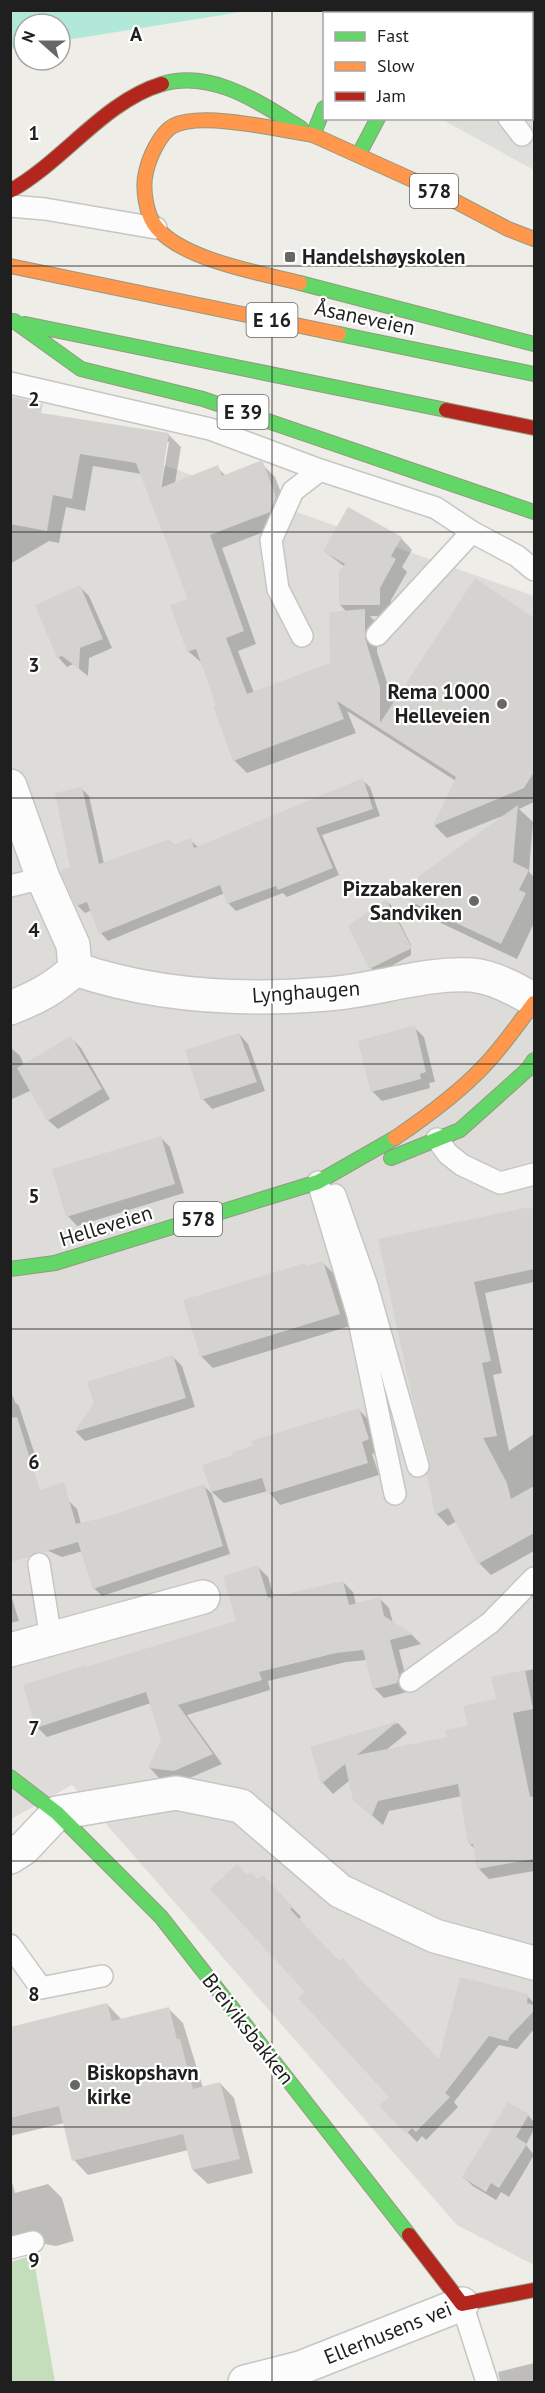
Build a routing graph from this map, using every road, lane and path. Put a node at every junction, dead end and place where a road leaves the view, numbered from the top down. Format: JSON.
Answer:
{"nodes":[{"id":1,"x":323,"y":110,"type":"edge"},
{"id":2,"x":377,"y":120,"type":"edge"},
{"id":3,"x":313,"y":135,"type":"junction"},
{"id":4,"x":360,"y":154,"type":"junction"},
{"id":5,"x":10,"y":191,"type":"edge"},
{"id":6,"x":10,"y":206,"type":"edge"},
{"id":7,"x":156,"y":228,"type":"junction"},
{"id":8,"x":508,"y":230,"type":"junction"},
{"id":9,"x":534,"y":239,"type":"edge"},
{"id":10,"x":534,"y":249,"type":"edge"},
{"id":11,"x":10,"y":266,"type":"edge"},
{"id":12,"x":12,"y":321,"type":"edge"},
{"id":13,"x":534,"y":344,"type":"edge"},
{"id":14,"x":534,"y":374,"type":"edge"},
{"id":15,"x":10,"y":383,"type":"edge"},
{"id":16,"x":534,"y":428,"type":"edge"},
{"id":17,"x":320,"y":470,"type":"junction"},
{"id":18,"x":534,"y":512,"type":"edge"},
{"id":19,"x":472,"y":532,"type":"junction"},
{"id":20,"x":534,"y":570,"type":"edge"},
{"id":21,"x":377,"y":635,"type":"dead end"},
{"id":22,"x":302,"y":636,"type":"dead end"},
{"id":23,"x":10,"y":786,"type":"edge"},
{"id":24,"x":43,"y":879,"type":"junction"},
{"id":25,"x":10,"y":886,"type":"edge"},
{"id":26,"x":75,"y":969,"type":"junction"},
{"id":27,"x":534,"y":1002,"type":"edge"},
{"id":28,"x":10,"y":1008,"type":"edge"},
{"id":29,"x":534,"y":1060,"type":"edge"},
{"id":30,"x":437,"y":1139,"type":"junction"},
{"id":31,"x":534,"y":1174,"type":"edge"},
{"id":32,"x":328,"y":1177,"type":"junction"},
{"id":33,"x":55,"y":1263,"type":"junction"},
{"id":34,"x":10,"y":1269,"type":"edge"},
{"id":35,"x":20,"y":1281,"type":"dead end"},
{"id":36,"x":418,"y":1466,"type":"dead end"},
{"id":37,"x":395,"y":1494,"type":"dead end"},
{"id":38,"x":39,"y":1564,"type":"dead end"},
{"id":39,"x":534,"y":1578,"type":"edge"},
{"id":40,"x":203,"y":1597,"type":"dead end"},
{"id":41,"x":51,"y":1639,"type":"junction"},
{"id":42,"x":10,"y":1650,"type":"edge"},
{"id":43,"x":410,"y":1681,"type":"dead end"},
{"id":44,"x":10,"y":1777,"type":"edge"},
{"id":45,"x":57,"y":1813,"type":"junction"},
{"id":46,"x":10,"y":1857,"type":"edge"},
{"id":47,"x":10,"y":1945,"type":"edge"},
{"id":48,"x":534,"y":1963,"type":"edge"},
{"id":49,"x":102,"y":1976,"type":"dead end"},
{"id":50,"x":33,"y":2242,"type":"dead end"},
{"id":51,"x":10,"y":2248,"type":"edge"},
{"id":52,"x":534,"y":2290,"type":"edge"},
{"id":53,"x":462,"y":2304,"type":"junction"},
{"id":54,"x":300,"y":2375,"type":"edge"},
{"id":55,"x":245,"y":2382,"type":"edge"},
{"id":56,"x":487,"y":2382,"type":"edge"}],
"edges":[{"from":1,"to":3,"type":"main road"},
{"from":2,"to":4,"type":"main road"},
{"from":3,"to":4,"type":"main road","number":"578"},
{"from":3,"to":5,"type":"main road"},
{"from":3,"to":7,"type":"main road"},
{"from":4,"to":8,"type":"main road","number":"578"},
{"from":6,"to":7,"type":"lane"},
{"from":7,"to":13,"type":"main road"},
{"from":8,"to":9,"type":"main road","number":"578"},
{"from":8,"to":10,"type":"main road","number":"578"},
{"from":11,"to":14,"type":"main road","name":"Åsaneveien","number":"E 16"},
{"from":12,"to":16,"type":"main road","number":"E 16"},
{"from":12,"to":18,"type":"main road","number":"E 39"},
{"from":15,"to":17,"type":"lane"},
{"from":17,"to":19,"type":"lane"},
{"from":17,"to":22,"type":"lane"},
{"from":19,"to":20,"type":"lane"},
{"from":19,"to":21,"type":"lane"},
{"from":23,"to":24,"type":"street"},
{"from":24,"to":25,"type":"lane"},
{"from":24,"to":26,"type":"street"},
{"from":26,"to":27,"type":"street","name":"Lynghaugen"},
{"from":26,"to":28,"type":"street"},
{"from":27,"to":32,"type":"main road","name":"Helleveien","number":"578"},
{"from":29,"to":30,"type":"main road","name":"Helleveien","number":"578"},
{"from":30,"to":31,"type":"lane"},
{"from":30,"to":32,"type":"main road","name":"Helleveien","number":"578"},
{"from":32,"to":33,"type":"main road","name":"Helleveien","number":"578"},
{"from":32,"to":36,"type":"lane"},
{"from":32,"to":37,"type":"lane"},
{"from":33,"to":34,"type":"main road","name":"Helleveien","number":"578"},
{"from":33,"to":35,"type":"main road","name":"Helleveien","number":"578"},
{"from":38,"to":41,"type":"lane"},
{"from":39,"to":43,"type":"lane"},
{"from":40,"to":41,"type":"street"},
{"from":41,"to":42,"type":"street"},
{"from":44,"to":45,"type":"main road","name":"Breiviksbakken"},
{"from":45,"to":46,"type":"street"},
{"from":45,"to":48,"type":"street"},
{"from":45,"to":53,"type":"main road","name":"Breiviksbakken"},
{"from":47,"to":49,"type":"lane"},
{"from":50,"to":51,"type":"lane"},
{"from":52,"to":53,"type":"main road"},
{"from":53,"to":54,"type":"street","name":"Ellerhusens vei"},
{"from":53,"to":56,"type":"lane"},
{"from":54,"to":55,"type":"street","name":"Ellerhusens vei"}]}
